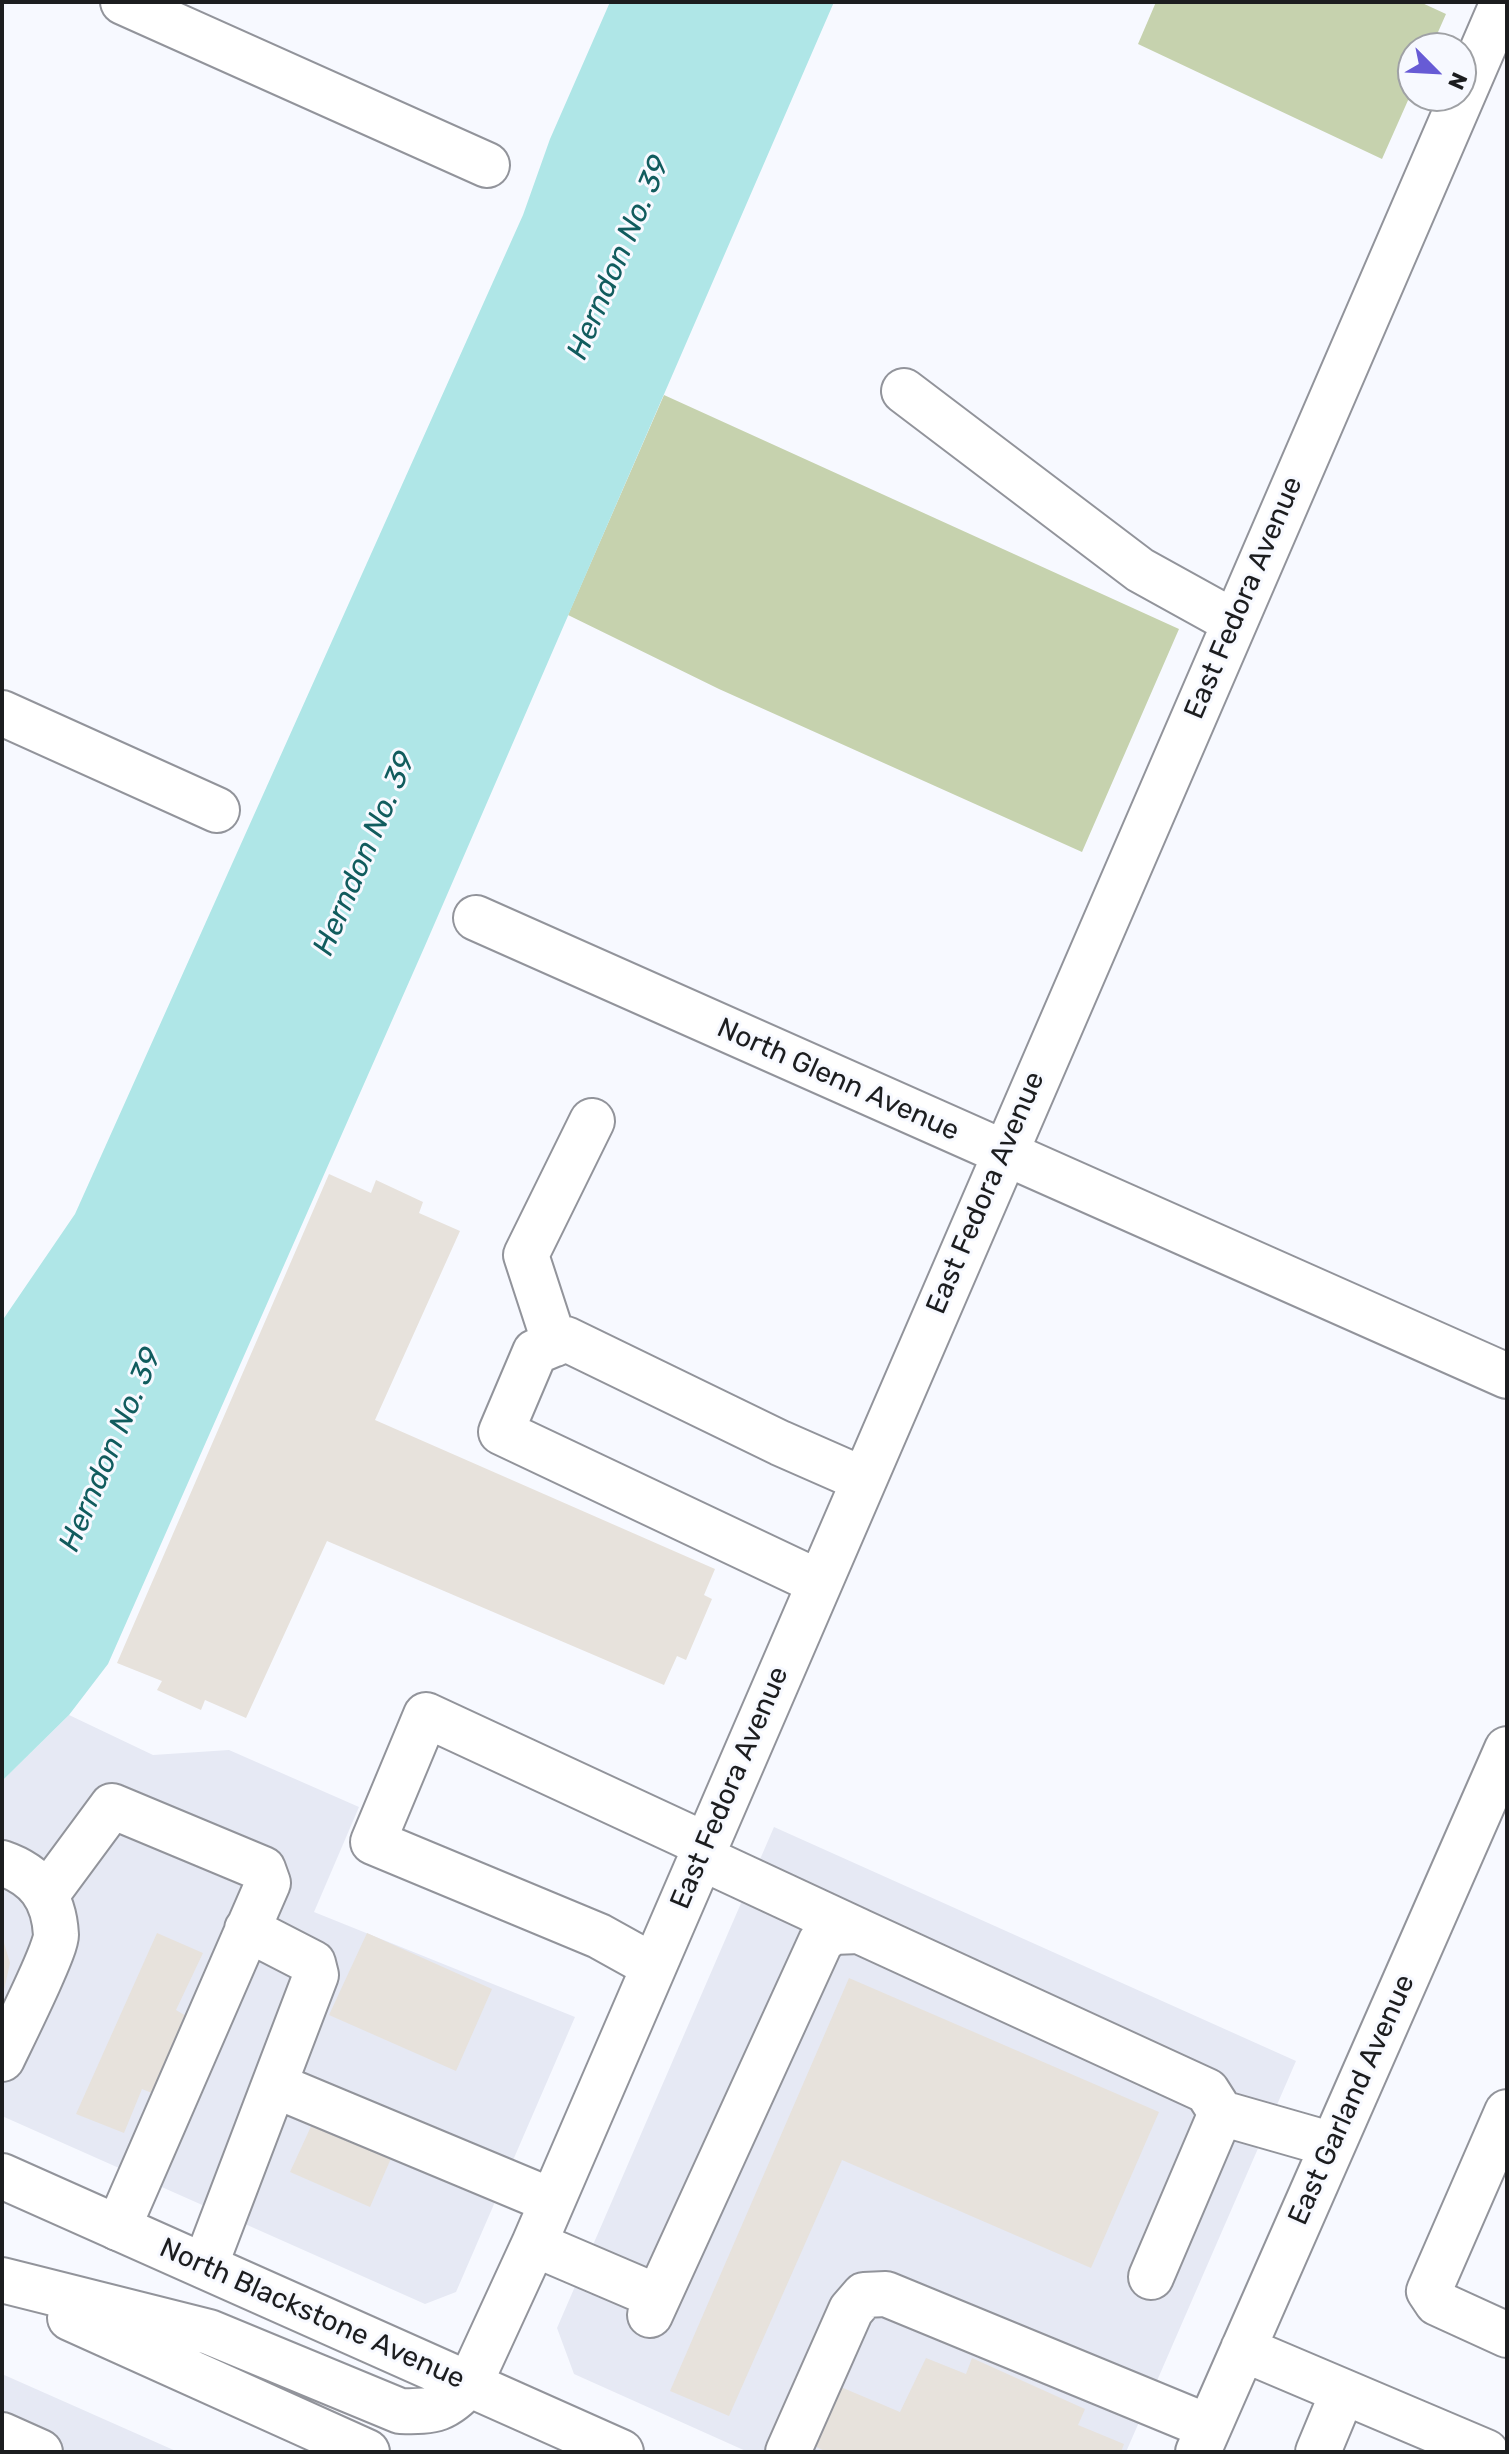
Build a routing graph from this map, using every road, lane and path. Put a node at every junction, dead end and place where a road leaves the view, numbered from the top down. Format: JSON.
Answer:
{"nodes":[{"id":1,"x":123,"y":2,"type":"edge"},
{"id":2,"x":1503,"y":2,"type":"edge"},
{"id":3,"x":487,"y":165,"type":"dead end"},
{"id":4,"x":904,"y":391,"type":"dead end"},
{"id":5,"x":1234,"y":622,"type":"junction"},
{"id":6,"x":2,"y":713,"type":"edge"},
{"id":7,"x":217,"y":810,"type":"dead end"},
{"id":8,"x":476,"y":918,"type":"dead end"},
{"id":9,"x":592,"y":1121,"type":"dead end"},
{"id":10,"x":1002,"y":1153,"type":"junction"},
{"id":11,"x":555,"y":1344,"type":"junction"},
{"id":12,"x":1507,"y":1376,"type":"edge"},
{"id":13,"x":862,"y":1479,"type":"junction"},
{"id":14,"x":818,"y":1582,"type":"junction"},
{"id":15,"x":1507,"y":1749,"type":"edge"},
{"id":16,"x":703,"y":1851,"type":"junction"},
{"id":17,"x":2,"y":1863,"type":"edge"},
{"id":18,"x":47,"y":1894,"type":"junction"},
{"id":19,"x":247,"y":1929,"type":"junction"},
{"id":20,"x":859,"y":1931,"type":"junction"},
{"id":21,"x":653,"y":1966,"type":"junction"},
{"id":22,"x":2,"y":2059,"type":"edge"},
{"id":23,"x":274,"y":2085,"type":"junction"},
{"id":24,"x":1507,"y":2112,"type":"edge"},
{"id":25,"x":1221,"y":2113,"type":"junction"},
{"id":26,"x":1333,"y":2145,"type":"junction"},
{"id":27,"x":2,"y":2176,"type":"edge"},
{"id":28,"x":552,"y":2201,"type":"junction"},
{"id":29,"x":118,"y":2228,"type":"junction"},
{"id":30,"x":534,"y":2244,"type":"junction"},
{"id":31,"x":205,"y":2266,"type":"junction"},
{"id":32,"x":1151,"y":2277,"type":"dead end"},
{"id":33,"x":2,"y":2280,"type":"edge"},
{"id":34,"x":2,"y":2287,"type":"edge"},
{"id":35,"x":1507,"y":2335,"type":"edge"},
{"id":36,"x":1243,"y":2349,"type":"junction"},
{"id":37,"x":470,"y":2383,"type":"junction"},
{"id":38,"x":1343,"y":2392,"type":"junction"},
{"id":39,"x":2,"y":2435,"type":"edge"},
{"id":40,"x":1204,"y":2440,"type":"edge"},
{"id":41,"x":40,"y":2452,"type":"edge"},
{"id":42,"x":367,"y":2452,"type":"edge"},
{"id":43,"x":621,"y":2452,"type":"edge"},
{"id":44,"x":788,"y":2452,"type":"edge"},
{"id":45,"x":1318,"y":2452,"type":"edge"},
{"id":46,"x":1486,"y":2452,"type":"edge"}],
"edges":[{"from":1,"to":3,"type":"street"},
{"from":2,"to":5,"type":"street","name":"East Fedora Avenue"},
{"from":4,"to":5,"type":"street"},
{"from":5,"to":10,"type":"street","name":"East Fedora Avenue"},
{"from":6,"to":7,"type":"street"},
{"from":8,"to":10,"type":"street","name":"North Glenn Avenue"},
{"from":9,"to":11,"type":"street"},
{"from":10,"to":12,"type":"street","name":"North Glenn Avenue"},
{"from":10,"to":13,"type":"street","name":"East Fedora Avenue"},
{"from":11,"to":13,"type":"street"},
{"from":11,"to":14,"type":"street"},
{"from":13,"to":14,"type":"street","name":"East Fedora Avenue"},
{"from":14,"to":16,"type":"street","name":"East Fedora Avenue"},
{"from":15,"to":26,"type":"street","name":"East Garland Avenue"},
{"from":16,"to":20,"type":"street"},
{"from":16,"to":21,"type":"street","name":"East Fedora Avenue"},
{"from":16,"to":21,"type":"street"},
{"from":17,"to":18,"type":"street"},
{"from":18,"to":19,"type":"street"},
{"from":18,"to":22,"type":"street"},
{"from":19,"to":23,"type":"street"},
{"from":19,"to":29,"type":"street"},
{"from":20,"to":25,"type":"street"},
{"from":20,"to":30,"type":"street"},
{"from":21,"to":28,"type":"street","name":"East Fedora Avenue"},
{"from":23,"to":28,"type":"street"},
{"from":23,"to":31,"type":"street"},
{"from":24,"to":35,"type":"street"},
{"from":25,"to":26,"type":"street"},
{"from":25,"to":32,"type":"street"},
{"from":26,"to":36,"type":"street","name":"East Garland Avenue"},
{"from":27,"to":29,"type":"street","name":"North Blackstone Avenue"},
{"from":28,"to":30,"type":"street","name":"East Fedora Avenue"},
{"from":29,"to":31,"type":"street","name":"North Blackstone Avenue"},
{"from":30,"to":37,"type":"street","name":"East Fedora Avenue"},
{"from":31,"to":37,"type":"street","name":"North Blackstone Avenue"},
{"from":33,"to":37,"type":"street"},
{"from":34,"to":42,"type":"street"},
{"from":36,"to":38,"type":"street"},
{"from":36,"to":40,"type":"street","name":"East Garland Avenue"},
{"from":37,"to":43,"type":"street","name":"North Blackstone Avenue"},
{"from":38,"to":45,"type":"street"},
{"from":38,"to":46,"type":"street"},
{"from":39,"to":41,"type":"street"},
{"from":40,"to":44,"type":"street"}]}
